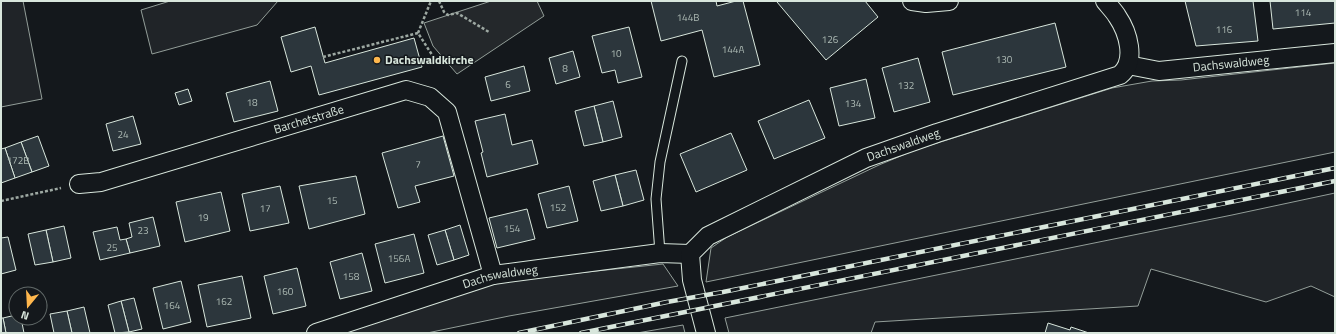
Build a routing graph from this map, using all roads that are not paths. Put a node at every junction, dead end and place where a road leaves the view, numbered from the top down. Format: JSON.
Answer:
{"nodes":[{"id":1,"x":912,"y":1,"type":"edge"},
{"id":2,"x":949,"y":1,"type":"edge"},
{"id":3,"x":1105,"y":1,"type":"edge"},
{"id":4,"x":1335,"y":52,"type":"edge"},
{"id":5,"x":682,"y":61,"type":"dead end"},
{"id":6,"x":1128,"y":65,"type":"junction"},
{"id":7,"x":79,"y":184,"type":"road end"},
{"id":8,"x":660,"y":253,"type":"junction"},
{"id":9,"x":690,"y":254,"type":"junction"},
{"id":10,"x":493,"y":275,"type":"junction"},
{"id":11,"x":316,"y":333,"type":"edge"},
{"id":12,"x":706,"y":333,"type":"edge"}],
"edges":[{"from":1,"to":2,"type":"street"},
{"from":3,"to":6,"type":"street"},
{"from":4,"to":6,"type":"street","name":"Dachswaldweg"},
{"from":5,"to":8,"type":"lane"},
{"from":6,"to":9,"type":"street","name":"Dachswaldweg"},
{"from":7,"to":10,"type":"street","name":"Barchetstraße"},
{"from":8,"to":9,"type":"street","name":"Dachswaldweg"},
{"from":8,"to":10,"type":"street","name":"Dachswaldweg"},
{"from":9,"to":12,"type":"street"},
{"from":10,"to":11,"type":"street","name":"Dachswaldweg"}]}
